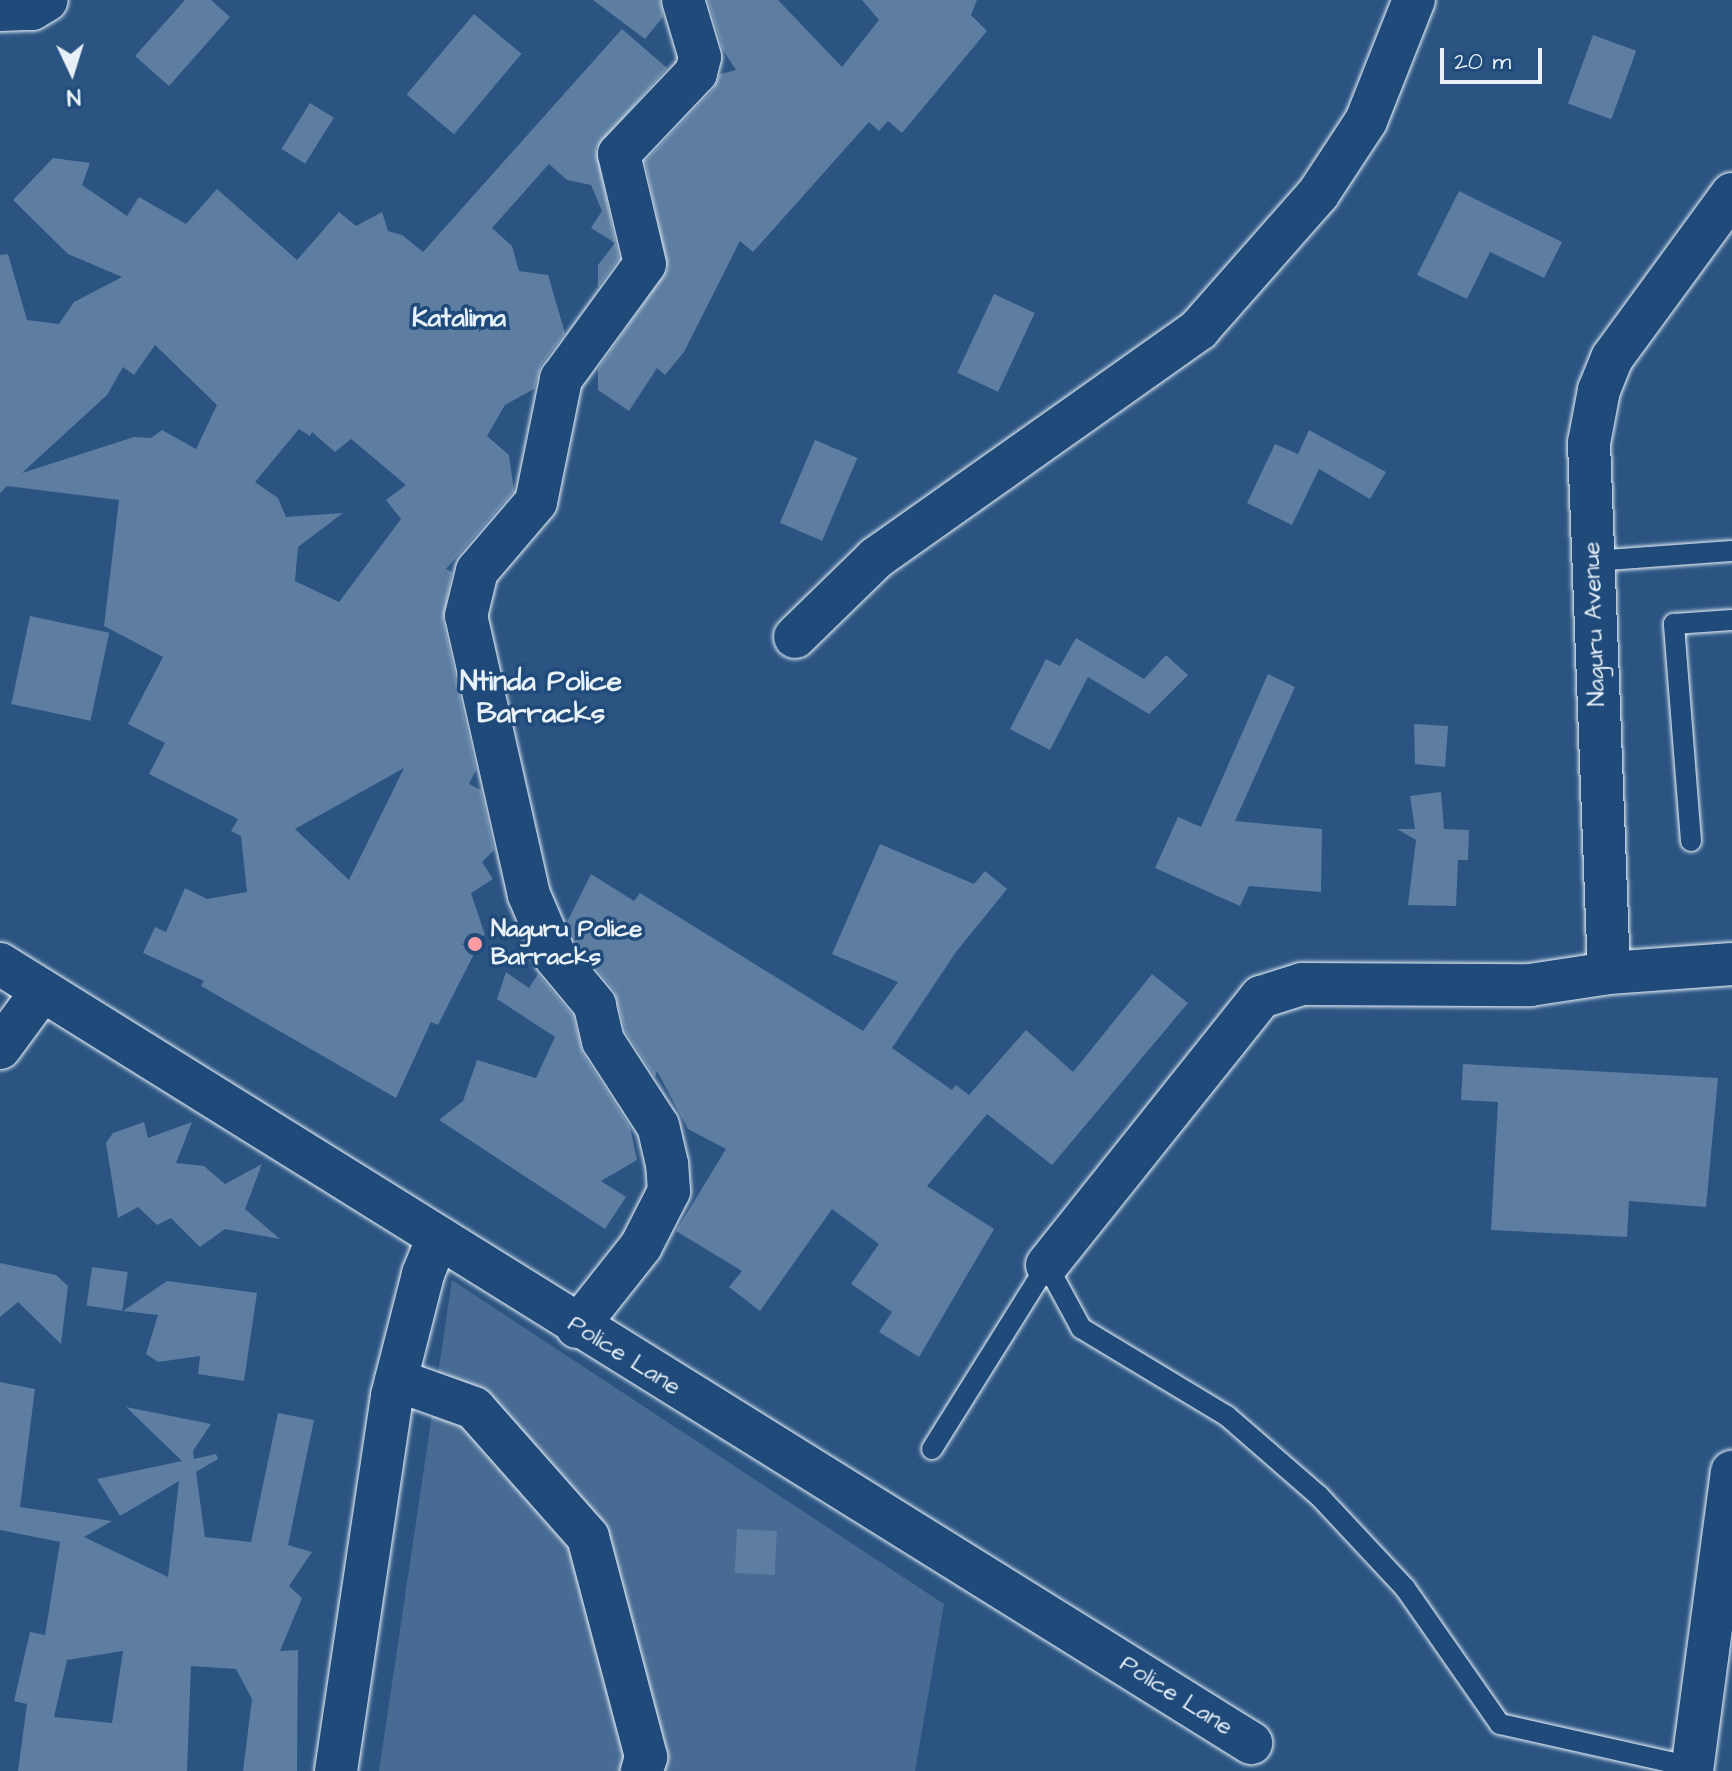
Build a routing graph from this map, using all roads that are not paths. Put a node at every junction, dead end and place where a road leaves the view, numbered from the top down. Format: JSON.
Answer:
{"nodes":[{"id":1,"x":47,"y":0,"type":"edge"},
{"id":2,"x":683,"y":0,"type":"edge"},
{"id":3,"x":1414,"y":0,"type":"edge"},
{"id":4,"x":0,"y":10,"type":"edge"},
{"id":5,"x":1732,"y":194,"type":"edge"},
{"id":6,"x":1732,"y":551,"type":"edge"},
{"id":7,"x":1593,"y":561,"type":"junction"},
{"id":8,"x":1732,"y":620,"type":"edge"},
{"id":9,"x":795,"y":637,"type":"dead end"},
{"id":10,"x":1691,"y":841,"type":"dead end"},
{"id":11,"x":0,"y":964,"type":"edge"},
{"id":12,"x":1732,"y":964,"type":"edge"},
{"id":13,"x":1609,"y":973,"type":"junction"},
{"id":14,"x":42,"y":991,"type":"junction"},
{"id":15,"x":0,"y":1048,"type":"edge"},
{"id":16,"x":438,"y":1237,"type":"junction"},
{"id":17,"x":1047,"y":1265,"type":"junction"},
{"id":18,"x":577,"y":1327,"type":"junction"},
{"id":19,"x":396,"y":1380,"type":"junction"},
{"id":20,"x":932,"y":1449,"type":"dead end"},
{"id":21,"x":1732,"y":1472,"type":"edge"},
{"id":22,"x":1251,"y":1743,"type":"dead end"},
{"id":23,"x":1692,"y":1769,"type":"edge"},
{"id":24,"x":336,"y":1771,"type":"edge"},
{"id":25,"x":642,"y":1771,"type":"edge"}],
"edges":[{"from":1,"to":4,"type":"street"},
{"from":2,"to":18,"type":"street"},
{"from":3,"to":9,"type":"street"},
{"from":5,"to":7,"type":"street","name":"Naguru Avenue"},
{"from":6,"to":7,"type":"lane"},
{"from":7,"to":13,"type":"street","name":"Naguru Avenue"},
{"from":8,"to":10,"type":"lane"},
{"from":11,"to":14,"type":"street","name":"Police Lane"},
{"from":12,"to":13,"type":"street"},
{"from":13,"to":17,"type":"street"},
{"from":14,"to":15,"type":"street"},
{"from":14,"to":16,"type":"street","name":"Police Lane"},
{"from":16,"to":18,"type":"street","name":"Police Lane"},
{"from":16,"to":19,"type":"street"},
{"from":17,"to":20,"type":"lane"},
{"from":17,"to":23,"type":"lane"},
{"from":18,"to":22,"type":"street","name":"Police Lane"},
{"from":19,"to":24,"type":"street"},
{"from":19,"to":25,"type":"street"},
{"from":21,"to":23,"type":"street"}]}
